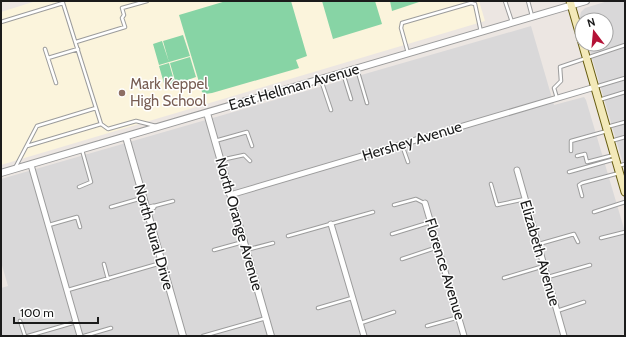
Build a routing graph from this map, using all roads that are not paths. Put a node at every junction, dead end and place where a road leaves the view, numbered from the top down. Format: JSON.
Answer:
{"nodes":[{"id":1,"x":147,"y":1,"type":"edge"},
{"id":2,"x":505,"y":1,"type":"edge"},
{"id":3,"x":528,"y":1,"type":"edge"},
{"id":4,"x":586,"y":1,"type":"edge"},
{"id":5,"x":569,"y":3,"type":"edge"},
{"id":6,"x":532,"y":17,"type":"junction"},
{"id":7,"x":1,"y":22,"type":"edge"},
{"id":8,"x":512,"y":23,"type":"junction"},
{"id":9,"x":480,"y":32,"type":"junction"},
{"id":10,"x":76,"y":42,"type":"junction"},
{"id":11,"x":625,"y":45,"type":"edge"},
{"id":12,"x":45,"y":49,"type":"dead end"},
{"id":13,"x":78,"y":49,"type":"junction"},
{"id":14,"x":408,"y":54,"type":"junction"},
{"id":15,"x":48,"y":58,"type":"junction"},
{"id":16,"x":586,"y":58,"type":"junction"},
{"id":17,"x":356,"y":69,"type":"junction"},
{"id":18,"x":343,"y":73,"type":"junction"},
{"id":19,"x":625,"y":78,"type":"edge"},
{"id":20,"x":320,"y":79,"type":"junction"},
{"id":21,"x":56,"y":83,"type":"dead end"},
{"id":22,"x":595,"y":87,"type":"junction"},
{"id":23,"x":625,"y":92,"type":"edge"},
{"id":24,"x":557,"y":98,"type":"junction"},
{"id":25,"x":351,"y":99,"type":"dead end"},
{"id":26,"x":598,"y":100,"type":"junction"},
{"id":27,"x":367,"y":103,"type":"dead end"},
{"id":28,"x":96,"y":108,"type":"junction"},
{"id":29,"x":331,"y":110,"type":"dead end"},
{"id":30,"x":207,"y":113,"type":"junction"},
{"id":31,"x":625,"y":122,"type":"edge"},
{"id":32,"x":101,"y":124,"type":"junction"},
{"id":33,"x":160,"y":127,"type":"junction"},
{"id":34,"x":607,"y":129,"type":"junction"},
{"id":35,"x":126,"y":137,"type":"junction"},
{"id":36,"x":625,"y":137,"type":"edge"},
{"id":37,"x":215,"y":141,"type":"junction"},
{"id":38,"x":610,"y":141,"type":"junction"},
{"id":39,"x":402,"y":144,"type":"junction"},
{"id":40,"x":252,"y":146,"type":"dead end"},
{"id":41,"x":26,"y":147,"type":"junction"},
{"id":42,"x":82,"y":150,"type":"junction"},
{"id":43,"x":571,"y":151,"type":"dead end"},
{"id":44,"x":577,"y":156,"type":"dead end"},
{"id":45,"x":220,"y":160,"type":"junction"},
{"id":46,"x":250,"y":161,"type":"dead end"},
{"id":47,"x":408,"y":162,"type":"dead end"},
{"id":48,"x":618,"y":163,"type":"edge"},
{"id":49,"x":31,"y":165,"type":"junction"},
{"id":50,"x":14,"y":169,"type":"junction"},
{"id":51,"x":517,"y":170,"type":"dead end"},
{"id":52,"x":569,"y":172,"type":"dead end"},
{"id":53,"x":1,"y":173,"type":"edge"},
{"id":54,"x":491,"y":184,"type":"dead end"},
{"id":55,"x":79,"y":187,"type":"dead end"},
{"id":56,"x":625,"y":192,"type":"edge"},
{"id":57,"x":230,"y":195,"type":"junction"},
{"id":58,"x":582,"y":196,"type":"dead end"},
{"id":59,"x":143,"y":198,"type":"junction"},
{"id":60,"x":525,"y":199,"type":"junction"},
{"id":61,"x":173,"y":201,"type":"dead end"},
{"id":62,"x":625,"y":202,"type":"edge"},
{"id":63,"x":425,"y":203,"type":"joint"},
{"id":64,"x":394,"y":205,"type":"dead end"},
{"id":65,"x":111,"y":207,"type":"dead end"},
{"id":66,"x":153,"y":207,"type":"joint"},
{"id":67,"x":146,"y":209,"type":"junction"},
{"id":68,"x":373,"y":212,"type":"dead end"},
{"id":69,"x":594,"y":212,"type":"dead end"},
{"id":70,"x":431,"y":222,"type":"junction"},
{"id":71,"x":331,"y":224,"type":"junction"},
{"id":72,"x":48,"y":225,"type":"junction"},
{"id":73,"x":80,"y":227,"type":"dead end"},
{"id":74,"x":625,"y":232,"type":"edge"},
{"id":75,"x":392,"y":234,"type":"dead end"},
{"id":76,"x":288,"y":236,"type":"dead end"},
{"id":77,"x":600,"y":238,"type":"dead end"},
{"id":78,"x":244,"y":242,"type":"junction"},
{"id":79,"x":578,"y":242,"type":"dead end"},
{"id":80,"x":273,"y":243,"type":"dead end"},
{"id":81,"x":538,"y":244,"type":"junction"},
{"id":82,"x":438,"y":247,"type":"junction"},
{"id":83,"x":214,"y":250,"type":"dead end"},
{"id":84,"x":246,"y":250,"type":"junction"},
{"id":85,"x":402,"y":259,"type":"dead end"},
{"id":86,"x":162,"y":263,"type":"junction"},
{"id":87,"x":104,"y":264,"type":"dead end"},
{"id":88,"x":590,"y":265,"type":"dead end"},
{"id":89,"x":545,"y":266,"type":"junction"},
{"id":90,"x":548,"y":277,"type":"junction"},
{"id":91,"x":504,"y":278,"type":"dead end"},
{"id":92,"x":108,"y":279,"type":"junction"},
{"id":93,"x":67,"y":290,"type":"junction"},
{"id":94,"x":353,"y":297,"type":"junction"},
{"id":95,"x":584,"y":302,"type":"dead end"},
{"id":96,"x":318,"y":308,"type":"dead end"},
{"id":97,"x":557,"y":311,"type":"junction"},
{"id":98,"x":394,"y":312,"type":"dead end"},
{"id":99,"x":459,"y":316,"type":"junction"},
{"id":100,"x":266,"y":318,"type":"junction"},
{"id":101,"x":20,"y":321,"type":"dead end"},
{"id":102,"x":76,"y":322,"type":"junction"},
{"id":103,"x":360,"y":323,"type":"junction"},
{"id":104,"x":427,"y":326,"type":"dead end"},
{"id":105,"x":111,"y":328,"type":"dead end"},
{"id":106,"x":25,"y":336,"type":"edge"},
{"id":107,"x":28,"y":336,"type":"edge"},
{"id":108,"x":80,"y":336,"type":"edge"},
{"id":109,"x":84,"y":336,"type":"edge"},
{"id":110,"x":183,"y":336,"type":"edge"},
{"id":111,"x":203,"y":336,"type":"edge"},
{"id":112,"x":271,"y":336,"type":"edge"},
{"id":113,"x":364,"y":336,"type":"edge"},
{"id":114,"x":464,"y":336,"type":"edge"},
{"id":115,"x":564,"y":336,"type":"edge"}],
"edges":[{"from":1,"to":10,"type":"lane"},
{"from":2,"to":8,"type":"lane"},
{"from":3,"to":6,"type":"lane"},
{"from":4,"to":5,"type":"street","name":"East Hellman Avenue"},
{"from":5,"to":6,"type":"street","name":"East Hellman Avenue"},
{"from":5,"to":16,"type":"main road"},
{"from":6,"to":8,"type":"street","name":"East Hellman Avenue"},
{"from":7,"to":10,"type":"lane"},
{"from":8,"to":9,"type":"street","name":"East Hellman Avenue"},
{"from":9,"to":14,"type":"street","name":"East Hellman Avenue"},
{"from":9,"to":14,"type":"lane"},
{"from":10,"to":13,"type":"lane"},
{"from":11,"to":16,"type":"lane"},
{"from":12,"to":15,"type":"lane"},
{"from":13,"to":15,"type":"lane"},
{"from":13,"to":28,"type":"lane"},
{"from":14,"to":17,"type":"street","name":"East Hellman Avenue"},
{"from":15,"to":21,"type":"lane"},
{"from":16,"to":22,"type":"main road"},
{"from":16,"to":24,"type":"lane"},
{"from":17,"to":18,"type":"street","name":"East Hellman Avenue"},
{"from":17,"to":27,"type":"lane"},
{"from":18,"to":20,"type":"street","name":"East Hellman Avenue"},
{"from":18,"to":25,"type":"lane"},
{"from":19,"to":22,"type":"lane"},
{"from":20,"to":29,"type":"lane"},
{"from":20,"to":30,"type":"street","name":"East Hellman Avenue"},
{"from":22,"to":24,"type":"street","name":"Hershey Avenue"},
{"from":22,"to":26,"type":"main road"},
{"from":23,"to":26,"type":"lane"},
{"from":24,"to":39,"type":"street","name":"Hershey Avenue"},
{"from":26,"to":34,"type":"main road"},
{"from":28,"to":32,"type":"lane"},
{"from":28,"to":41,"type":"lane"},
{"from":30,"to":33,"type":"street","name":"East Hellman Avenue"},
{"from":30,"to":37,"type":"street","name":"North Orange Avenue"},
{"from":31,"to":34,"type":"lane"},
{"from":32,"to":33,"type":"lane"},
{"from":32,"to":41,"type":"lane"},
{"from":33,"to":35,"type":"street","name":"East Hellman Avenue"},
{"from":34,"to":38,"type":"main road"},
{"from":34,"to":43,"type":"lane"},
{"from":35,"to":42,"type":"street","name":"East Hellman Avenue"},
{"from":35,"to":59,"type":"street","name":"North Rural Drive"},
{"from":36,"to":38,"type":"lane"},
{"from":37,"to":40,"type":"lane"},
{"from":37,"to":45,"type":"street","name":"North Orange Avenue"},
{"from":38,"to":48,"type":"main road"},
{"from":39,"to":47,"type":"lane"},
{"from":39,"to":57,"type":"street","name":"Hershey Avenue"},
{"from":41,"to":50,"type":"lane"},
{"from":42,"to":49,"type":"street","name":"East Hellman Avenue"},
{"from":42,"to":55,"type":"lane"},
{"from":44,"to":48,"type":"lane"},
{"from":45,"to":46,"type":"lane"},
{"from":45,"to":57,"type":"street","name":"North Orange Avenue"},
{"from":48,"to":52,"type":"lane"},
{"from":48,"to":56,"type":"main road"},
{"from":48,"to":58,"type":"lane"},
{"from":49,"to":50,"type":"street","name":"East Hellman Avenue"},
{"from":49,"to":72,"type":"street"},
{"from":50,"to":53,"type":"street","name":"East Hellman Avenue"},
{"from":51,"to":60,"type":"street","name":"Elizabeth Avenue"},
{"from":54,"to":60,"type":"lane"},
{"from":57,"to":78,"type":"street","name":"North Orange Avenue"},
{"from":59,"to":65,"type":"lane"},
{"from":59,"to":67,"type":"street","name":"North Rural Drive"},
{"from":60,"to":81,"type":"street","name":"Elizabeth Avenue"},
{"from":61,"to":66,"type":"lane"},
{"from":62,"to":69,"type":"lane"},
{"from":63,"to":64,"type":"lane"},
{"from":63,"to":70,"type":"street","name":"Florence Avenue"},
{"from":66,"to":67,"type":"street"},
{"from":67,"to":86,"type":"street","name":"North Rural Drive"},
{"from":68,"to":71,"type":"lane"},
{"from":70,"to":75,"type":"lane"},
{"from":70,"to":82,"type":"street","name":"Florence Avenue"},
{"from":71,"to":76,"type":"lane"},
{"from":71,"to":94,"type":"street"},
{"from":72,"to":73,"type":"lane"},
{"from":72,"to":93,"type":"street"},
{"from":74,"to":77,"type":"lane"},
{"from":78,"to":83,"type":"lane"},
{"from":78,"to":84,"type":"street","name":"North Orange Avenue"},
{"from":79,"to":81,"type":"lane"},
{"from":80,"to":84,"type":"lane"},
{"from":81,"to":89,"type":"street","name":"Elizabeth Avenue"},
{"from":82,"to":85,"type":"lane"},
{"from":82,"to":99,"type":"street","name":"Florence Avenue"},
{"from":84,"to":100,"type":"street","name":"North Orange Avenue"},
{"from":86,"to":92,"type":"lane"},
{"from":86,"to":110,"type":"street","name":"North Rural Drive"},
{"from":87,"to":92,"type":"lane"},
{"from":88,"to":90,"type":"lane"},
{"from":89,"to":90,"type":"street","name":"Elizabeth Avenue"},
{"from":89,"to":91,"type":"lane"},
{"from":90,"to":97,"type":"street","name":"Elizabeth Avenue"},
{"from":92,"to":93,"type":"lane"},
{"from":93,"to":102,"type":"street"},
{"from":94,"to":96,"type":"lane"},
{"from":94,"to":103,"type":"street"},
{"from":95,"to":97,"type":"lane"},
{"from":97,"to":115,"type":"street","name":"Elizabeth Avenue"},
{"from":98,"to":103,"type":"lane"},
{"from":99,"to":104,"type":"lane"},
{"from":99,"to":114,"type":"street","name":"Florence Avenue"},
{"from":100,"to":111,"type":"lane"},
{"from":100,"to":112,"type":"street","name":"North Orange Avenue"},
{"from":101,"to":106,"type":"lane"},
{"from":102,"to":107,"type":"lane"},
{"from":102,"to":108,"type":"street"},
{"from":103,"to":113,"type":"street"},
{"from":105,"to":109,"type":"lane"}]}
